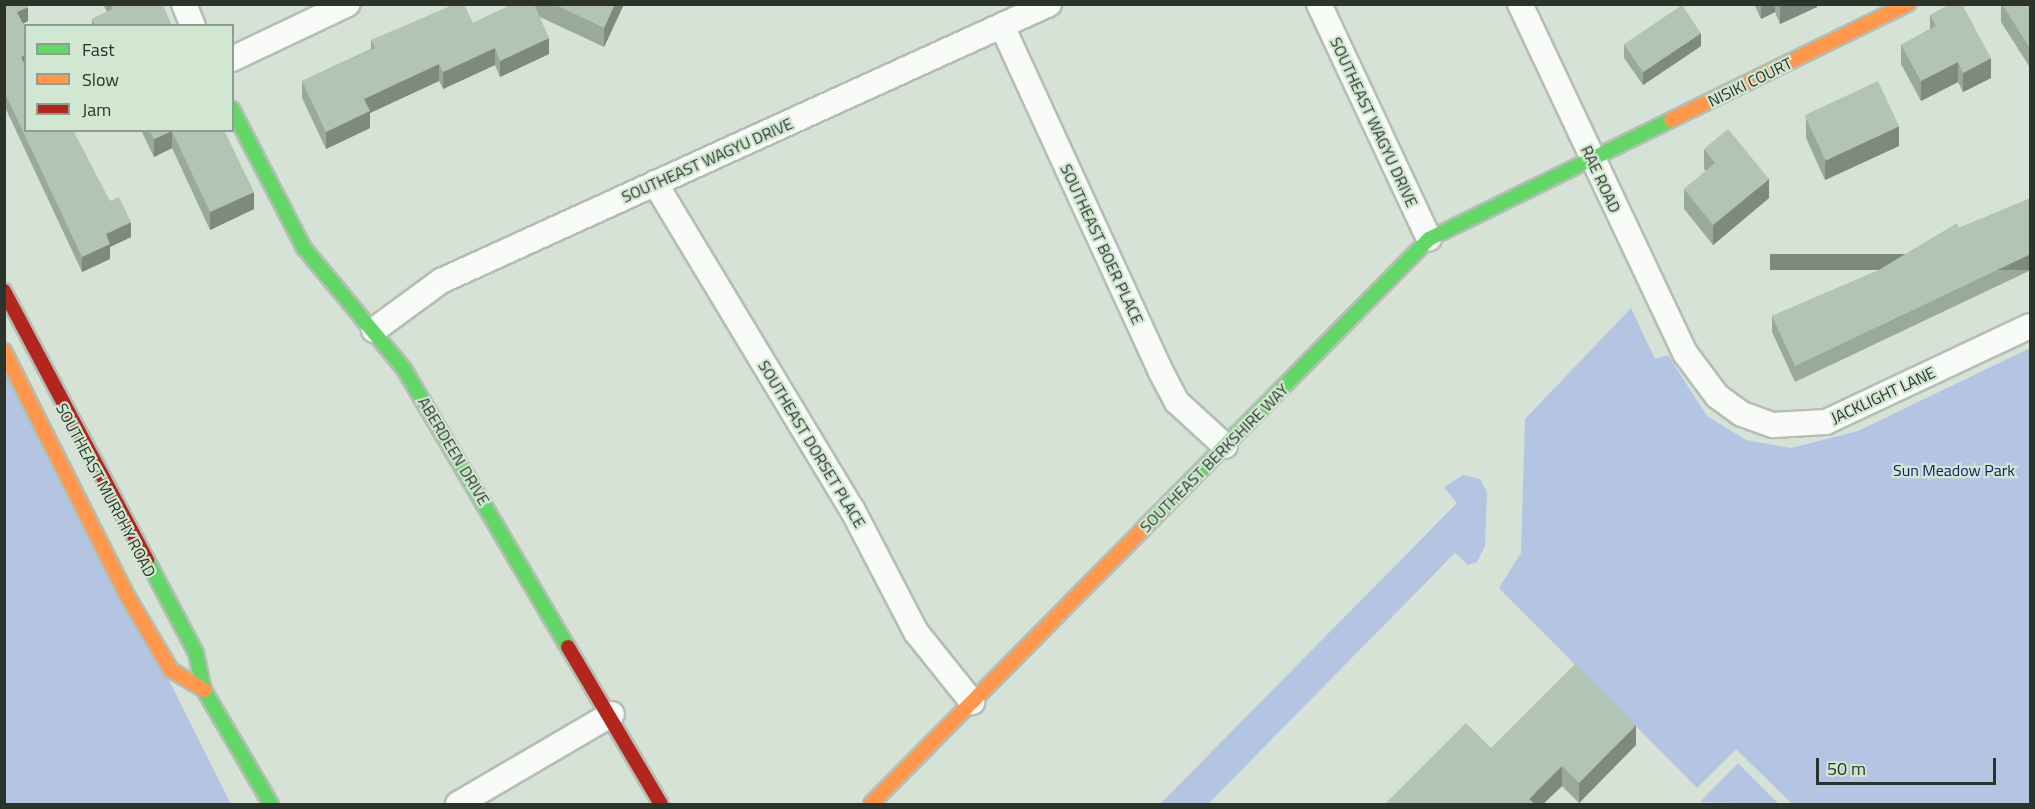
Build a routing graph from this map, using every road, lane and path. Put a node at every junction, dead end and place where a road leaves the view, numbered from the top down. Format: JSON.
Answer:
{"nodes":[{"id":1,"x":184,"y":4,"type":"edge"},
{"id":2,"x":348,"y":4,"type":"edge"},
{"id":3,"x":1049,"y":4,"type":"edge"},
{"id":4,"x":1319,"y":4,"type":"edge"},
{"id":5,"x":1520,"y":4,"type":"edge"},
{"id":6,"x":1908,"y":4,"type":"edge"},
{"id":7,"x":193,"y":24,"type":"edge"},
{"id":8,"x":1002,"y":26,"type":"junction"},
{"id":9,"x":234,"y":58,"type":"edge"},
{"id":10,"x":234,"y":113,"type":"edge"},
{"id":11,"x":1592,"y":159,"type":"junction"},
{"id":12,"x":655,"y":183,"type":"junction"},
{"id":13,"x":1429,"y":239,"type":"junction"},
{"id":14,"x":4,"y":291,"type":"edge"},
{"id":15,"x":2031,"y":326,"type":"edge"},
{"id":16,"x":374,"y":330,"type":"junction"},
{"id":17,"x":4,"y":351,"type":"edge"},
{"id":18,"x":1685,"y":353,"type":"joint"},
{"id":19,"x":1225,"y":446,"type":"junction"},
{"id":20,"x":204,"y":690,"type":"junction"},
{"id":21,"x":972,"y":702,"type":"junction"},
{"id":22,"x":612,"y":714,"type":"junction"},
{"id":23,"x":271,"y":804,"type":"edge"},
{"id":24,"x":458,"y":804,"type":"edge"},
{"id":25,"x":661,"y":804,"type":"edge"},
{"id":26,"x":871,"y":804,"type":"edge"}],
"edges":[{"from":1,"to":7,"type":"street"},
{"from":2,"to":9,"type":"street"},
{"from":3,"to":8,"type":"street","name":"SOUTHEAST WAGYU DRIVE"},
{"from":4,"to":13,"type":"street","name":"SOUTHEAST WAGYU DRIVE"},
{"from":5,"to":11,"type":"street","name":"RAE ROAD"},
{"from":6,"to":11,"type":"street","name":"NISIKI COURT"},
{"from":8,"to":12,"type":"street","name":"SOUTHEAST WAGYU DRIVE"},
{"from":8,"to":19,"type":"street","name":"SOUTHEAST BOER PLACE"},
{"from":10,"to":16,"type":"street","name":"ABERDEEN DRIVE"},
{"from":11,"to":13,"type":"street","name":"SOUTHEAST BERKSHIRE WAY"},
{"from":11,"to":18,"type":"street","name":"RAE ROAD"},
{"from":12,"to":16,"type":"street","name":"SOUTHEAST WAGYU DRIVE"},
{"from":12,"to":21,"type":"street","name":"SOUTHEAST DORSET PLACE"},
{"from":13,"to":19,"type":"street","name":"SOUTHEAST BERKSHIRE WAY"},
{"from":14,"to":20,"type":"street","name":"SOUTHEAST MURPHY ROAD"},
{"from":15,"to":18,"type":"street","name":"JACKLIGHT LANE"},
{"from":16,"to":22,"type":"street","name":"ABERDEEN DRIVE"},
{"from":17,"to":20,"type":"street","name":"SOUTHEAST MURPHY ROAD"},
{"from":19,"to":21,"type":"street","name":"SOUTHEAST BERKSHIRE WAY"},
{"from":20,"to":23,"type":"street","name":"SOUTHEAST MURPHY ROAD"},
{"from":21,"to":26,"type":"street","name":"SOUTHEAST BERKSHIRE WAY"},
{"from":22,"to":24,"type":"street"},
{"from":22,"to":25,"type":"street","name":"ABERDEEN DRIVE"}]}
